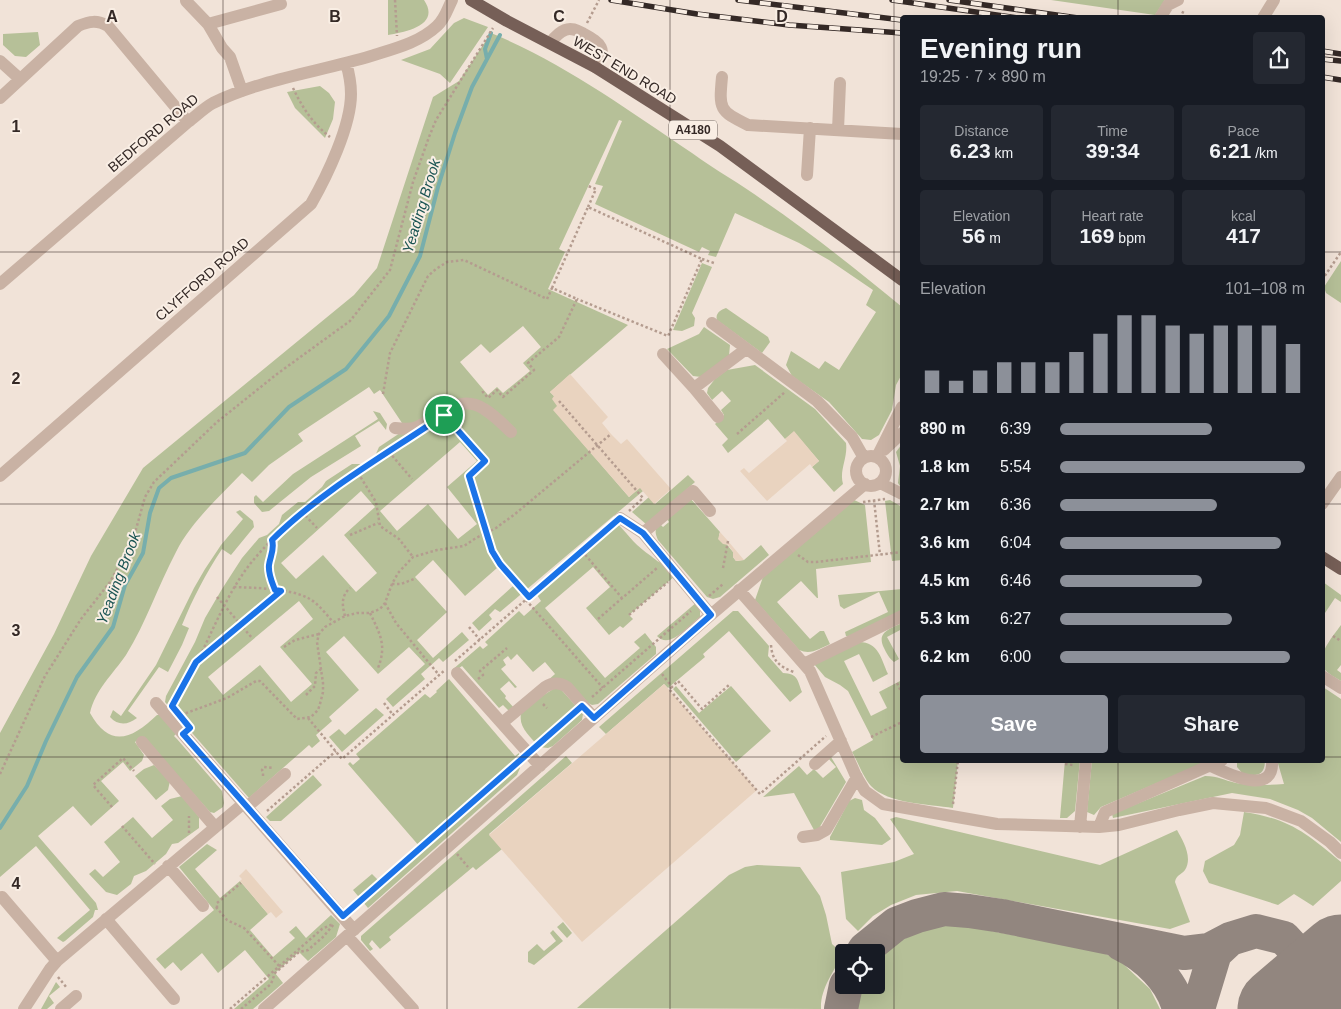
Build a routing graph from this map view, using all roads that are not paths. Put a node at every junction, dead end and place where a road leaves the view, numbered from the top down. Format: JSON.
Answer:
{"nodes":[{"id":1,"x":452,"y":0,"type":"edge"},
{"id":2,"x":471,"y":0,"type":"edge"},
{"id":3,"x":1178,"y":0,"type":"edge"},
{"id":4,"x":1274,"y":0,"type":"edge"},
{"id":5,"x":186,"y":1,"type":"edge"},
{"id":6,"x":281,"y":4,"type":"dead end"},
{"id":7,"x":1162,"y":15,"type":"edge"},
{"id":8,"x":1265,"y":15,"type":"edge"},
{"id":9,"x":208,"y":24,"type":"junction"},
{"id":10,"x":550,"y":43,"type":"junction"},
{"id":11,"x":0,"y":61,"type":"edge"},
{"id":12,"x":346,"y":63,"type":"junction"},
{"id":13,"x":595,"y":67,"type":"junction"},
{"id":14,"x":722,"y":77,"type":"dead end"},
{"id":15,"x":20,"y":79,"type":"junction"},
{"id":16,"x":840,"y":83,"type":"dead end"},
{"id":17,"x":242,"y":91,"type":"junction"},
{"id":18,"x":0,"y":98,"type":"edge"},
{"id":19,"x":188,"y":122,"type":"junction"},
{"id":20,"x":810,"y":128,"type":"junction"},
{"id":21,"x":838,"y":130,"type":"junction"},
{"id":22,"x":900,"y":134,"type":"edge"},
{"id":23,"x":807,"y":175,"type":"dead end"},
{"id":24,"x":900,"y":279,"type":"edge"},
{"id":25,"x":0,"y":284,"type":"edge"},
{"id":26,"x":712,"y":322,"type":"dead end"},
{"id":27,"x":746,"y":349,"type":"junction"},
{"id":28,"x":663,"y":354,"type":"dead end"},
{"id":29,"x":694,"y":388,"type":"junction"},
{"id":30,"x":900,"y":410,"type":"edge"},
{"id":31,"x":718,"y":417,"type":"dead end"},
{"id":32,"x":394,"y":428,"type":"dead end"},
{"id":33,"x":511,"y":432,"type":"dead end"},
{"id":34,"x":900,"y":435,"type":"edge"},
{"id":35,"x":871,"y":458,"type":"junction"},
{"id":36,"x":0,"y":476,"type":"edge"},
{"id":37,"x":1341,"y":477,"type":"edge"},
{"id":38,"x":880,"y":483,"type":"junction"},
{"id":39,"x":865,"y":484,"type":"junction"},
{"id":40,"x":900,"y":493,"type":"edge"},
{"id":41,"x":1325,"y":500,"type":"edge"},
{"id":42,"x":710,"y":512,"type":"dead end"},
{"id":43,"x":620,"y":518,"type":"road end"},
{"id":44,"x":643,"y":533,"type":"junction"},
{"id":45,"x":1325,"y":559,"type":"edge"},
{"id":46,"x":1341,"y":569,"type":"edge"},
{"id":47,"x":739,"y":590,"type":"junction"},
{"id":48,"x":711,"y":615,"type":"junction"},
{"id":49,"x":900,"y":617,"type":"edge"},
{"id":50,"x":804,"y":664,"type":"junction"},
{"id":51,"x":453,"y":668,"type":"road end"},
{"id":52,"x":1325,"y":678,"type":"edge"},
{"id":53,"x":1341,"y":688,"type":"edge"},
{"id":54,"x":156,"y":703,"type":"dead end"},
{"id":55,"x":594,"y":718,"type":"junction"},
{"id":56,"x":502,"y":723,"type":"junction"},
{"id":57,"x":841,"y":741,"type":"junction"},
{"id":58,"x":142,"y":742,"type":"dead end"},
{"id":59,"x":1086,"y":763,"type":"edge"},
{"id":60,"x":1216,"y":763,"type":"edge"},
{"id":61,"x":1272,"y":763,"type":"edge"},
{"id":62,"x":815,"y":764,"type":"dead end"},
{"id":63,"x":540,"y":766,"type":"junction"},
{"id":64,"x":285,"y":774,"type":"dead end"},
{"id":65,"x":857,"y":777,"type":"junction"},
{"id":66,"x":245,"y":805,"type":"junction"},
{"id":67,"x":215,"y":827,"type":"junction"},
{"id":68,"x":1080,"y":827,"type":"junction"},
{"id":69,"x":1099,"y":827,"type":"junction"},
{"id":70,"x":803,"y":837,"type":"dead end"},
{"id":71,"x":1341,"y":854,"type":"edge"},
{"id":72,"x":162,"y":866,"type":"junction"},
{"id":73,"x":2,"y":897,"type":"dead end"},
{"id":74,"x":207,"y":903,"type":"road end"},
{"id":75,"x":106,"y":919,"type":"junction"},
{"id":76,"x":351,"y":933,"type":"junction"},
{"id":77,"x":57,"y":961,"type":"junction"},
{"id":78,"x":76,"y":996,"type":"dead end"},
{"id":79,"x":174,"y":998,"type":"dead end"},
{"id":80,"x":24,"y":1009,"type":"edge"},
{"id":81,"x":61,"y":1009,"type":"edge"},
{"id":82,"x":264,"y":1009,"type":"edge"},
{"id":83,"x":413,"y":1009,"type":"edge"}],
"edges":[{"from":1,"to":12,"type":"street","name":"BEDFORD ROAD"},
{"from":2,"to":10,"type":"main road","name":"WEST END ROAD","number":"A4180"},
{"from":3,"to":7,"type":"street"},
{"from":4,"to":8,"type":"street"},
{"from":5,"to":9,"type":"street"},
{"from":6,"to":9,"type":"street"},
{"from":9,"to":17,"type":"street"},
{"from":10,"to":13,"type":"main road","name":"WEST END ROAD","number":"A4180"},
{"from":10,"to":13,"type":"street"},
{"from":11,"to":15,"type":"street"},
{"from":12,"to":17,"type":"street","name":"BEDFORD ROAD"},
{"from":12,"to":36,"type":"street","name":"CLYFFORD ROAD"},
{"from":13,"to":24,"type":"main road","name":"WEST END ROAD","number":"A4180"},
{"from":14,"to":20,"type":"street"},
{"from":15,"to":18,"type":"street"},
{"from":15,"to":19,"type":"street"},
{"from":16,"to":21,"type":"street"},
{"from":17,"to":19,"type":"street","name":"BEDFORD ROAD"},
{"from":19,"to":25,"type":"street","name":"BEDFORD ROAD"},
{"from":20,"to":21,"type":"street"},
{"from":20,"to":23,"type":"street"},
{"from":21,"to":22,"type":"street"},
{"from":26,"to":27,"type":"street"},
{"from":27,"to":29,"type":"street"},
{"from":27,"to":35,"type":"street"},
{"from":28,"to":29,"type":"street"},
{"from":29,"to":31,"type":"street"},
{"from":30,"to":35,"type":"street"},
{"from":32,"to":33,"type":"street"},
{"from":34,"to":35,"type":"street"},
{"from":35,"to":38,"type":"street"},
{"from":35,"to":39,"type":"street"},
{"from":37,"to":41,"type":"street"},
{"from":38,"to":39,"type":"street"},
{"from":38,"to":40,"type":"street"},
{"from":39,"to":47,"type":"street"},
{"from":42,"to":44,"type":"street"},
{"from":43,"to":44,"type":"street"},
{"from":44,"to":48,"type":"street"},
{"from":45,"to":46,"type":"main road"},
{"from":47,"to":48,"type":"street"},
{"from":47,"to":50,"type":"street"},
{"from":48,"to":55,"type":"street"},
{"from":49,"to":50,"type":"street"},
{"from":50,"to":57,"type":"street"},
{"from":51,"to":56,"type":"street"},
{"from":52,"to":53,"type":"street"},
{"from":54,"to":66,"type":"street"},
{"from":55,"to":56,"type":"street"},
{"from":55,"to":63,"type":"street"},
{"from":56,"to":63,"type":"street"},
{"from":57,"to":62,"type":"street"},
{"from":57,"to":65,"type":"street"},
{"from":58,"to":67,"type":"street"},
{"from":59,"to":68,"type":"street"},
{"from":60,"to":61,"type":"street"},
{"from":60,"to":69,"type":"street"},
{"from":63,"to":76,"type":"street"},
{"from":64,"to":66,"type":"street"},
{"from":65,"to":68,"type":"street"},
{"from":65,"to":70,"type":"street"},
{"from":66,"to":67,"type":"street"},
{"from":66,"to":76,"type":"street"},
{"from":67,"to":72,"type":"street"},
{"from":68,"to":69,"type":"street"},
{"from":69,"to":71,"type":"street"},
{"from":72,"to":74,"type":"street"},
{"from":72,"to":75,"type":"street"},
{"from":73,"to":77,"type":"street"},
{"from":75,"to":77,"type":"street"},
{"from":75,"to":79,"type":"street"},
{"from":76,"to":82,"type":"street"},
{"from":76,"to":83,"type":"street"},
{"from":77,"to":80,"type":"street"},
{"from":78,"to":81,"type":"street"}]}
